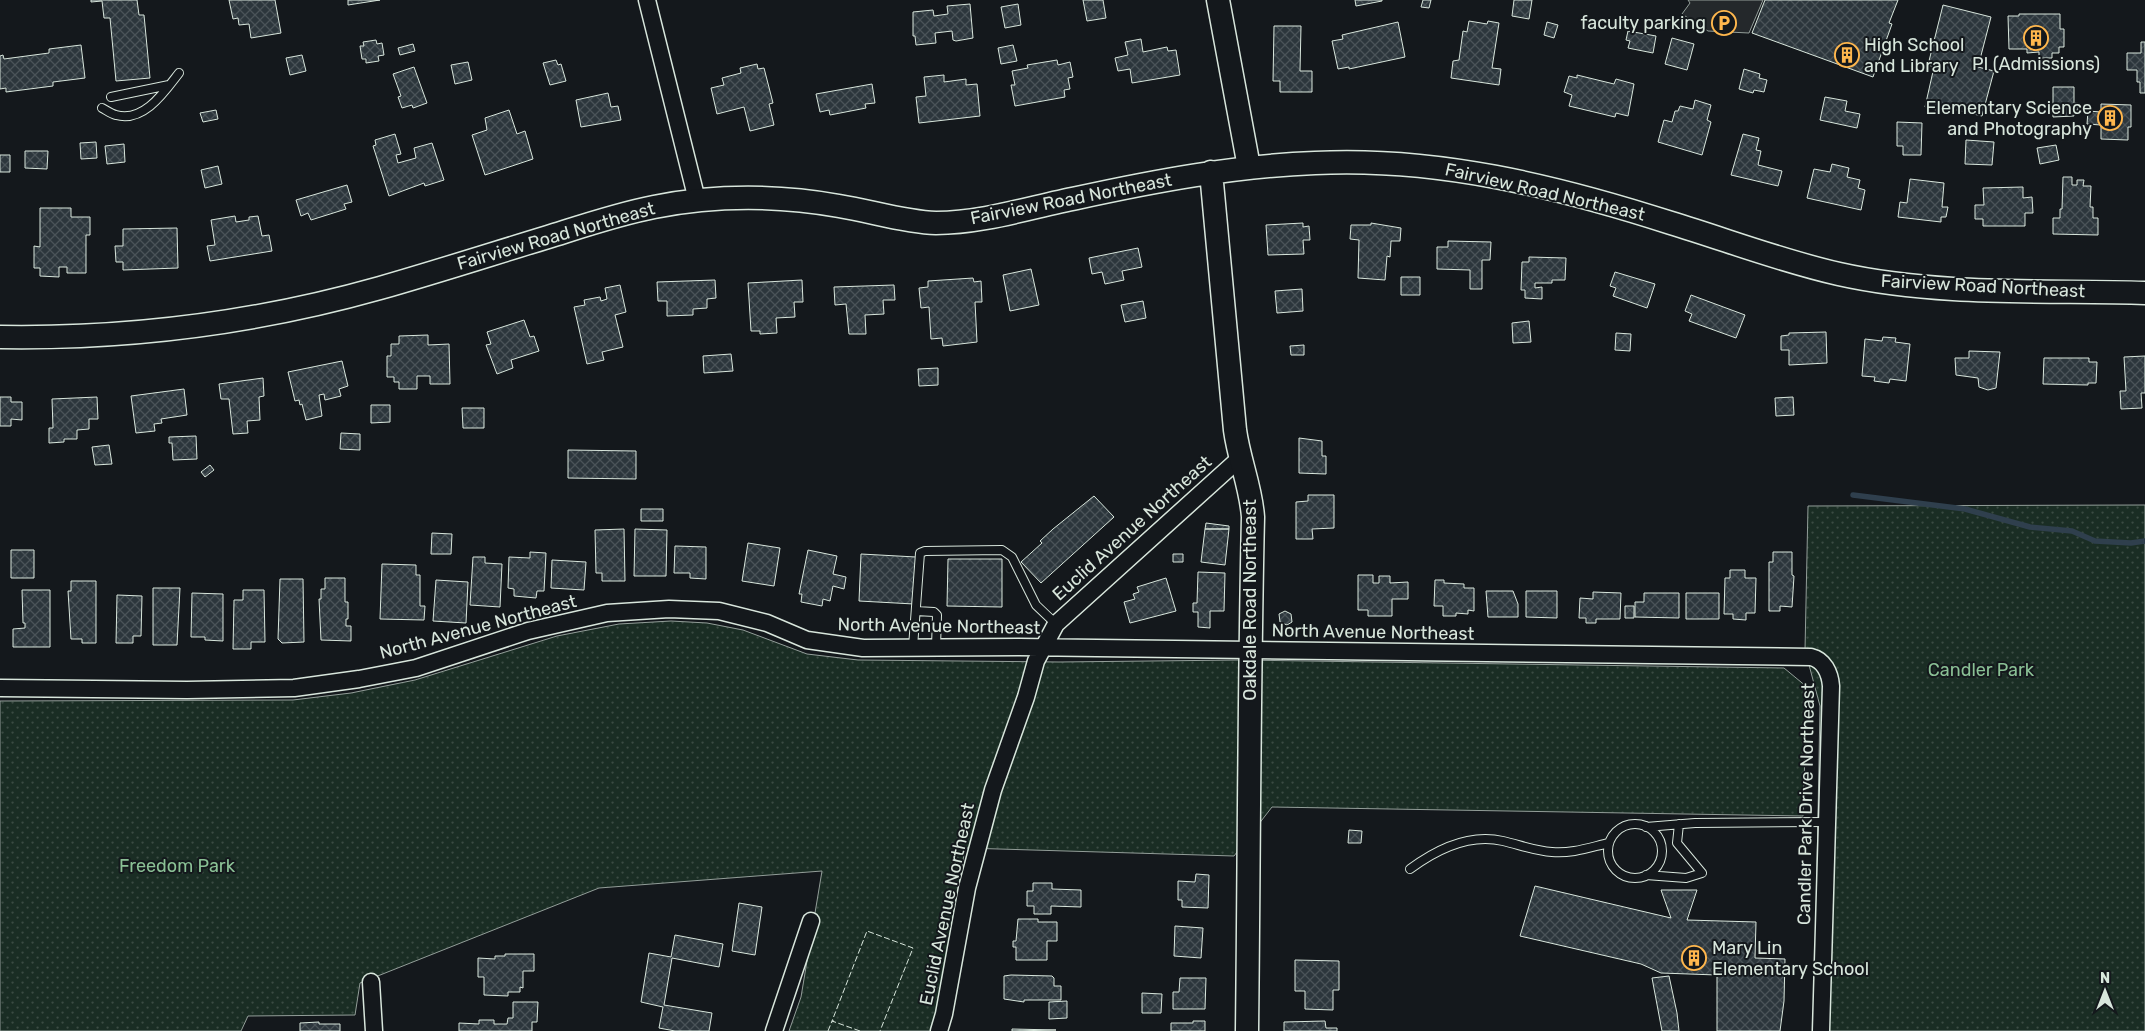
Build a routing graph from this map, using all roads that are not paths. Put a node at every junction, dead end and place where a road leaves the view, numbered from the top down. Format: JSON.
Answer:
{"nodes":[{"id":1,"x":647,"y":0,"type":"edge"},
{"id":2,"x":1218,"y":0,"type":"edge"},
{"id":3,"x":179,"y":73,"type":"dead end"},
{"id":4,"x":170,"y":85,"type":"junction"},
{"id":5,"x":111,"y":97,"type":"dead end"},
{"id":6,"x":102,"y":108,"type":"dead end"},
{"id":7,"x":1249,"y":167,"type":"junction"},
{"id":8,"x":1211,"y":172,"type":"junction"},
{"id":9,"x":697,"y":200,"type":"junction"},
{"id":10,"x":2145,"y":293,"type":"edge"},
{"id":11,"x":0,"y":337,"type":"edge"},
{"id":12,"x":1239,"y":459,"type":"junction"},
{"id":13,"x":916,"y":611,"type":"junction"},
{"id":14,"x":1056,"y":624,"type":"junction"},
{"id":15,"x":913,"y":647,"type":"junction"},
{"id":16,"x":936,"y":647,"type":"junction"},
{"id":17,"x":1043,"y":648,"type":"junction"},
{"id":18,"x":1250,"y":651,"type":"junction"},
{"id":19,"x":1826,"y":669,"type":"joint"},
{"id":20,"x":0,"y":688,"type":"edge"},
{"id":21,"x":1826,"y":822,"type":"junction"},
{"id":22,"x":1679,"y":824,"type":"junction"},
{"id":23,"x":1646,"y":827,"type":"junction"},
{"id":24,"x":1609,"y":843,"type":"junction"},
{"id":25,"x":1410,"y":869,"type":"dead end"},
{"id":26,"x":1646,"y":875,"type":"junction"},
{"id":27,"x":811,"y":921,"type":"dead end"},
{"id":28,"x":371,"y":982,"type":"dead end"},
{"id":29,"x":374,"y":1031,"type":"edge"},
{"id":30,"x":774,"y":1031,"type":"edge"},
{"id":31,"x":939,"y":1031,"type":"edge"},
{"id":32,"x":1247,"y":1031,"type":"edge"},
{"id":33,"x":1821,"y":1031,"type":"edge"}],
"edges":[{"from":1,"to":9,"type":"street"},
{"from":2,"to":7,"type":"street"},
{"from":3,"to":4,"type":"lane"},
{"from":4,"to":5,"type":"lane"},
{"from":4,"to":6,"type":"lane"},
{"from":7,"to":8,"type":"street","name":"Fairview Road Northeast"},
{"from":7,"to":10,"type":"street","name":"Fairview Road Northeast"},
{"from":8,"to":9,"type":"street","name":"Fairview Road Northeast"},
{"from":8,"to":12,"type":"street","name":"Oakdale Road Northeast"},
{"from":9,"to":11,"type":"street","name":"Fairview Road Northeast"},
{"from":12,"to":14,"type":"street","name":"Euclid Avenue Northeast"},
{"from":12,"to":18,"type":"street","name":"Oakdale Road Northeast"},
{"from":13,"to":14,"type":"lane"},
{"from":13,"to":15,"type":"lane"},
{"from":13,"to":16,"type":"lane"},
{"from":14,"to":17,"type":"street","name":"Euclid Avenue Northeast"},
{"from":15,"to":16,"type":"street","name":"North Avenue Northeast"},
{"from":15,"to":20,"type":"street","name":"North Avenue Northeast"},
{"from":16,"to":17,"type":"street","name":"North Avenue Northeast"},
{"from":17,"to":18,"type":"street","name":"North Avenue Northeast"},
{"from":17,"to":31,"type":"street","name":"Euclid Avenue Northeast"},
{"from":18,"to":19,"type":"street","name":"North Avenue Northeast"},
{"from":18,"to":32,"type":"street","name":"Oakdale Road Northeast"},
{"from":19,"to":21,"type":"street","name":"Candler Park Drive Northeast"},
{"from":21,"to":22,"type":"lane"},
{"from":21,"to":33,"type":"street","name":"Candler Park Drive Northeast"},
{"from":22,"to":23,"type":"lane"},
{"from":22,"to":26,"type":"lane"},
{"from":23,"to":24,"type":"lane"},
{"from":23,"to":26,"type":"lane"},
{"from":24,"to":25,"type":"lane"},
{"from":24,"to":26,"type":"lane"},
{"from":27,"to":30,"type":"street"},
{"from":28,"to":29,"type":"street"}]}
